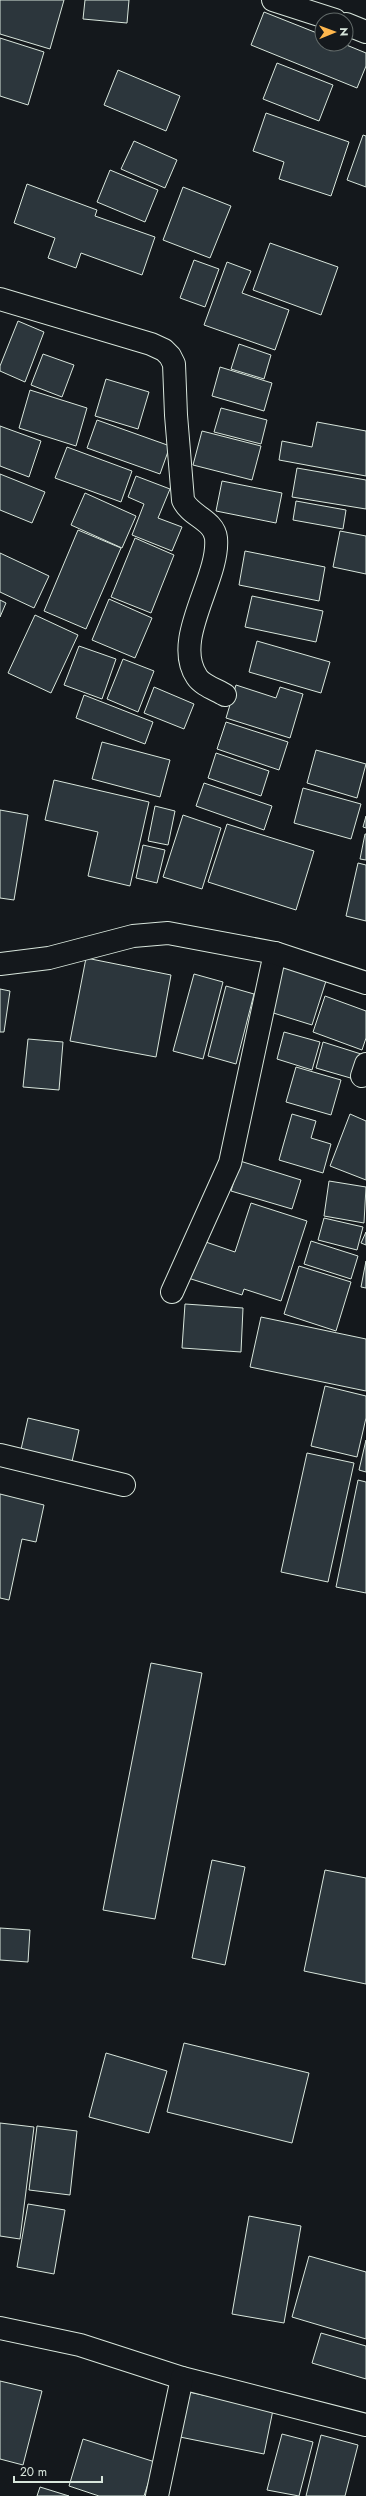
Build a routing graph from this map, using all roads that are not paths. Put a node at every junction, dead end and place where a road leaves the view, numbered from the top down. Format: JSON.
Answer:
{"nodes":[{"id":1,"x":273,"y":0,"type":"edge"},
{"id":2,"x":314,"y":13,"type":"edge"},
{"id":3,"x":354,"y":27,"type":"edge"},
{"id":4,"x":366,"y":32,"type":"edge"},
{"id":5,"x":0,"y":299,"type":"edge"},
{"id":6,"x":225,"y":695,"type":"dead end"},
{"id":7,"x":275,"y":953,"type":"junction"},
{"id":8,"x":0,"y":964,"type":"edge"},
{"id":9,"x":366,"y":983,"type":"edge"},
{"id":10,"x":172,"y":1292,"type":"dead end"},
{"id":11,"x":0,"y":1455,"type":"edge"},
{"id":12,"x":124,"y":1485,"type":"dead end"},
{"id":13,"x":0,"y":2328,"type":"edge"},
{"id":14,"x":182,"y":2378,"type":"junction"},
{"id":15,"x":366,"y":2425,"type":"edge"},
{"id":16,"x":157,"y":2496,"type":"edge"}],
"edges":[{"from":1,"to":2,"type":"street"},
{"from":3,"to":4,"type":"street"},
{"from":5,"to":6,"type":"street"},
{"from":7,"to":8,"type":"street"},
{"from":7,"to":9,"type":"street"},
{"from":7,"to":10,"type":"street"},
{"from":11,"to":12,"type":"street"},
{"from":13,"to":14,"type":"street"},
{"from":14,"to":15,"type":"street"},
{"from":14,"to":16,"type":"street"}]}
